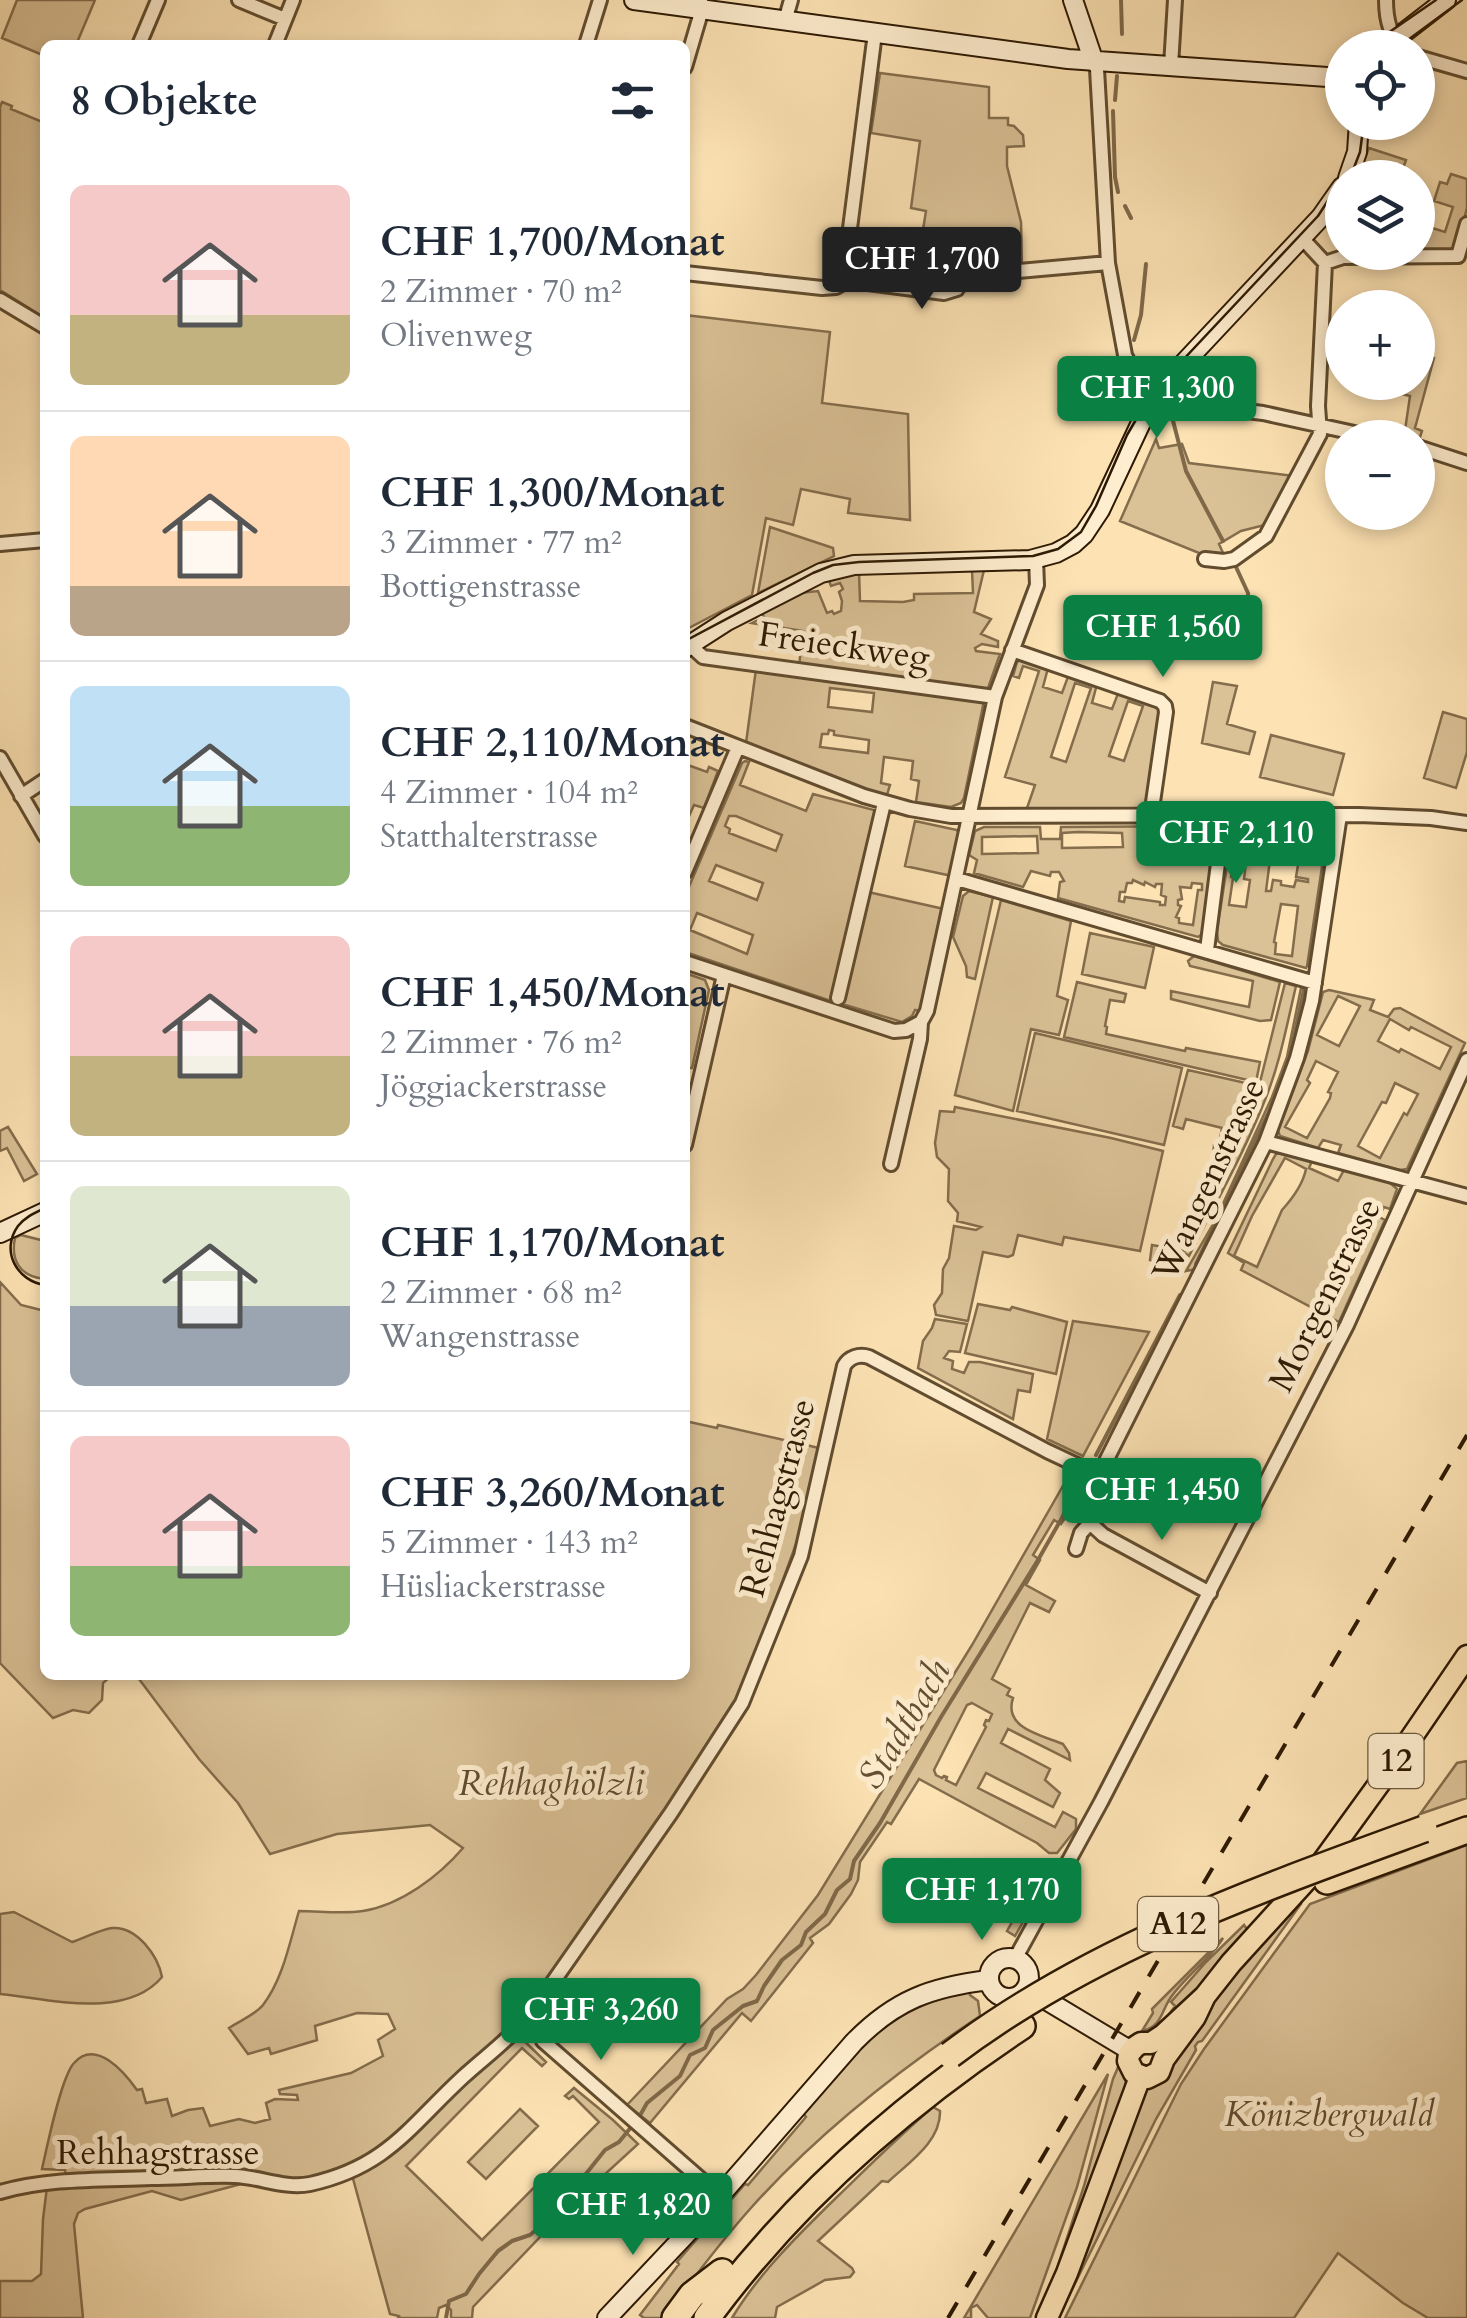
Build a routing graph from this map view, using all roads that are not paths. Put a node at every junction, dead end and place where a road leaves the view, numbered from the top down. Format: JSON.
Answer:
{"nodes":[{"id":1,"x":158,"y":0,"type":"edge"},
{"id":2,"x":239,"y":0,"type":"edge"},
{"id":3,"x":293,"y":0,"type":"edge"},
{"id":4,"x":600,"y":0,"type":"edge"},
{"id":5,"x":634,"y":0,"type":"edge"},
{"id":6,"x":792,"y":0,"type":"edge"},
{"id":7,"x":1073,"y":0,"type":"edge"},
{"id":8,"x":1175,"y":0,"type":"edge"},
{"id":9,"x":1386,"y":0,"type":"edge"},
{"id":10,"x":1446,"y":0,"type":"edge"},
{"id":11,"x":701,"y":5,"type":"edge"},
{"id":12,"x":285,"y":19,"type":"junction"},
{"id":13,"x":785,"y":21,"type":"junction"},
{"id":14,"x":1390,"y":30,"type":"edge"},
{"id":15,"x":1411,"y":30,"type":"edge"},
{"id":16,"x":876,"y":33,"type":"junction"},
{"id":17,"x":142,"y":40,"type":"edge"},
{"id":18,"x":277,"y":40,"type":"edge"},
{"id":19,"x":588,"y":40,"type":"edge"},
{"id":20,"x":690,"y":48,"type":"edge"},
{"id":21,"x":1094,"y":62,"type":"junction"},
{"id":22,"x":1435,"y":62,"type":"edge"},
{"id":23,"x":1172,"y":66,"type":"junction"},
{"id":24,"x":1467,"y":71,"type":"edge"},
{"id":25,"x":1325,"y":77,"type":"edge"},
{"id":26,"x":1325,"y":212,"type":"edge"},
{"id":27,"x":1467,"y":224,"type":"edge"},
{"id":28,"x":1302,"y":238,"type":"junction"},
{"id":29,"x":1435,"y":256,"type":"edge"},
{"id":30,"x":1108,"y":263,"type":"junction"},
{"id":31,"x":1325,"y":263,"type":"joint"},
{"id":32,"x":690,"y":273,"type":"edge"},
{"id":33,"x":842,"y":283,"type":"junction"},
{"id":34,"x":0,"y":300,"type":"edge"},
{"id":35,"x":40,"y":324,"type":"edge"},
{"id":36,"x":1154,"y":395,"type":"junction"},
{"id":37,"x":1320,"y":424,"type":"junction"},
{"id":38,"x":1325,"y":425,"type":"edge"},
{"id":39,"x":1435,"y":452,"type":"edge"},
{"id":40,"x":1467,"y":462,"type":"edge"},
{"id":41,"x":40,"y":540,"type":"edge"},
{"id":42,"x":0,"y":544,"type":"edge"},
{"id":43,"x":1036,"y":559,"type":"junction"},
{"id":44,"x":1205,"y":560,"type":"dead end"},
{"id":45,"x":690,"y":645,"type":"edge"},
{"id":46,"x":690,"y":648,"type":"edge"},
{"id":47,"x":1012,"y":650,"type":"junction"},
{"id":48,"x":995,"y":697,"type":"junction"},
{"id":49,"x":690,"y":728,"type":"edge"},
{"id":50,"x":738,"y":747,"type":"junction"},
{"id":51,"x":0,"y":758,"type":"edge"},
{"id":52,"x":40,"y":783,"type":"edge"},
{"id":53,"x":21,"y":796,"type":"junction"},
{"id":54,"x":884,"y":803,"type":"junction"},
{"id":55,"x":1340,"y":815,"type":"junction"},
{"id":56,"x":1150,"y":816,"type":"junction"},
{"id":57,"x":1224,"y":816,"type":"junction"},
{"id":58,"x":969,"y":817,"type":"junction"},
{"id":59,"x":1467,"y":823,"type":"edge"},
{"id":60,"x":40,"y":828,"type":"edge"},
{"id":61,"x":690,"y":860,"type":"edge"},
{"id":62,"x":957,"y":879,"type":"junction"},
{"id":63,"x":1206,"y":950,"type":"junction"},
{"id":64,"x":690,"y":964,"type":"edge"},
{"id":65,"x":724,"y":975,"type":"junction"},
{"id":66,"x":1316,"y":983,"type":"junction"},
{"id":67,"x":838,"y":998,"type":"dead end"},
{"id":68,"x":921,"y":1022,"type":"junction"},
{"id":69,"x":1467,"y":1060,"type":"edge"},
{"id":70,"x":690,"y":1123,"type":"edge"},
{"id":71,"x":1266,"y":1142,"type":"junction"},
{"id":72,"x":891,"y":1164,"type":"dead end"},
{"id":73,"x":1412,"y":1182,"type":"junction"},
{"id":74,"x":1467,"y":1196,"type":"edge"},
{"id":75,"x":40,"y":1214,"type":"edge"},
{"id":76,"x":0,"y":1234,"type":"edge"},
{"id":77,"x":1098,"y":1475,"type":"junction"},
{"id":78,"x":1090,"y":1523,"type":"junction"},
{"id":79,"x":1076,"y":1549,"type":"dead end"},
{"id":80,"x":1210,"y":1593,"type":"junction"},
{"id":81,"x":1467,"y":1656,"type":"edge"},
{"id":82,"x":1467,"y":1813,"type":"edge"},
{"id":83,"x":1467,"y":1830,"type":"edge"},
{"id":84,"x":1015,"y":1959,"type":"junction"},
{"id":85,"x":989,"y":1980,"type":"junction"},
{"id":86,"x":1026,"y":1988,"type":"junction"},
{"id":87,"x":543,"y":2041,"type":"dead end"},
{"id":88,"x":1148,"y":2051,"type":"junction"},
{"id":89,"x":1140,"y":2077,"type":"junction"},
{"id":90,"x":0,"y":2192,"type":"edge"},
{"id":91,"x":720,"y":2196,"type":"junction"},
{"id":92,"x":753,"y":2260,"type":"junction"},
{"id":93,"x":722,"y":2272,"type":"junction"},
{"id":94,"x":608,"y":2318,"type":"edge"},
{"id":95,"x":675,"y":2318,"type":"edge"},
{"id":96,"x":686,"y":2318,"type":"edge"},
{"id":97,"x":707,"y":2318,"type":"edge"},
{"id":98,"x":722,"y":2318,"type":"edge"},
{"id":99,"x":1047,"y":2318,"type":"edge"}],
"edges":[{"from":1,"to":17,"type":"street"},
{"from":2,"to":12,"type":"street"},
{"from":3,"to":12,"type":"street"},
{"from":4,"to":19,"type":"street"},
{"from":5,"to":11,"type":"street"},
{"from":6,"to":13,"type":"street"},
{"from":7,"to":21,"type":"street"},
{"from":8,"to":23,"type":"street"},
{"from":9,"to":14,"type":"street"},
{"from":10,"to":15,"type":"street"},
{"from":11,"to":13,"type":"street"},
{"from":11,"to":20,"type":"street"},
{"from":12,"to":18,"type":"street"},
{"from":13,"to":16,"type":"street"},
{"from":16,"to":21,"type":"street"},
{"from":16,"to":33,"type":"street"},
{"from":21,"to":23,"type":"street"},
{"from":21,"to":30,"type":"street"},
{"from":22,"to":24,"type":"street"},
{"from":23,"to":25,"type":"street"},
{"from":26,"to":28,"type":"street"},
{"from":27,"to":29,"type":"street"},
{"from":28,"to":31,"type":"street"},
{"from":28,"to":36,"type":"street"},
{"from":30,"to":33,"type":"street"},
{"from":30,"to":36,"type":"street"},
{"from":31,"to":37,"type":"street"},
{"from":32,"to":33,"type":"street"},
{"from":34,"to":35,"type":"street"},
{"from":36,"to":37,"type":"street"},
{"from":36,"to":43,"type":"street"},
{"from":37,"to":38,"type":"street"},
{"from":37,"to":44,"type":"street"},
{"from":39,"to":40,"type":"street"},
{"from":41,"to":42,"type":"street"},
{"from":43,"to":45,"type":"street"},
{"from":43,"to":47,"type":"street"},
{"from":46,"to":48,"type":"street","name":"Freieckweg"},
{"from":47,"to":48,"type":"street"},
{"from":47,"to":56,"type":"street"},
{"from":48,"to":58,"type":"street"},
{"from":49,"to":50,"type":"street"},
{"from":50,"to":54,"type":"street"},
{"from":50,"to":61,"type":"street"},
{"from":51,"to":53,"type":"street"},
{"from":52,"to":53,"type":"street"},
{"from":53,"to":60,"type":"street"},
{"from":54,"to":58,"type":"street"},
{"from":54,"to":67,"type":"street"},
{"from":55,"to":57,"type":"street"},
{"from":55,"to":59,"type":"street"},
{"from":55,"to":66,"type":"street","name":"Wangenstrasse"},
{"from":56,"to":57,"type":"street"},
{"from":56,"to":58,"type":"street"},
{"from":57,"to":63,"type":"street"},
{"from":58,"to":62,"type":"street"},
{"from":62,"to":63,"type":"street"},
{"from":62,"to":68,"type":"street"},
{"from":63,"to":66,"type":"street"},
{"from":64,"to":65,"type":"street"},
{"from":65,"to":68,"type":"street"},
{"from":65,"to":70,"type":"street"},
{"from":66,"to":71,"type":"street","name":"Wangenstrasse"},
{"from":68,"to":72,"type":"street"},
{"from":69,"to":73,"type":"street","name":"Morgenstrasse"},
{"from":71,"to":73,"type":"street"},
{"from":71,"to":77,"type":"street","name":"Wangenstrasse"},
{"from":73,"to":74,"type":"street"},
{"from":73,"to":80,"type":"street","name":"Morgenstrasse"},
{"from":75,"to":76,"type":"street"},
{"from":77,"to":78,"type":"street","name":"Wangenstrasse"},
{"from":77,"to":90,"type":"street","name":"Rehhagstrasse"},
{"from":78,"to":79,"type":"street","name":"Wangenstrasse"},
{"from":78,"to":80,"type":"street"},
{"from":80,"to":84,"type":"street","name":"Morgenstrasse"},
{"from":81,"to":88,"type":"main road","number":"12"},
{"from":82,"to":93,"type":"highway","number":"A12","bridge":true},
{"from":83,"to":92,"type":"highway","number":"A12"},
{"from":84,"to":85,"type":"street"},
{"from":84,"to":86,"type":"street"},
{"from":85,"to":86,"type":"street"},
{"from":85,"to":91,"type":"street"},
{"from":86,"to":88,"type":"street"},
{"from":87,"to":91,"type":"street"},
{"from":88,"to":89,"type":"main road"},
{"from":88,"to":89,"type":"main road","number":"12"},
{"from":89,"to":99,"type":"main road"},
{"from":91,"to":94,"type":"street"},
{"from":92,"to":97,"type":"highway","number":"A12"},
{"from":92,"to":98,"type":"highway"},
{"from":93,"to":95,"type":"highway"},
{"from":93,"to":96,"type":"highway","number":"A12"}]}
